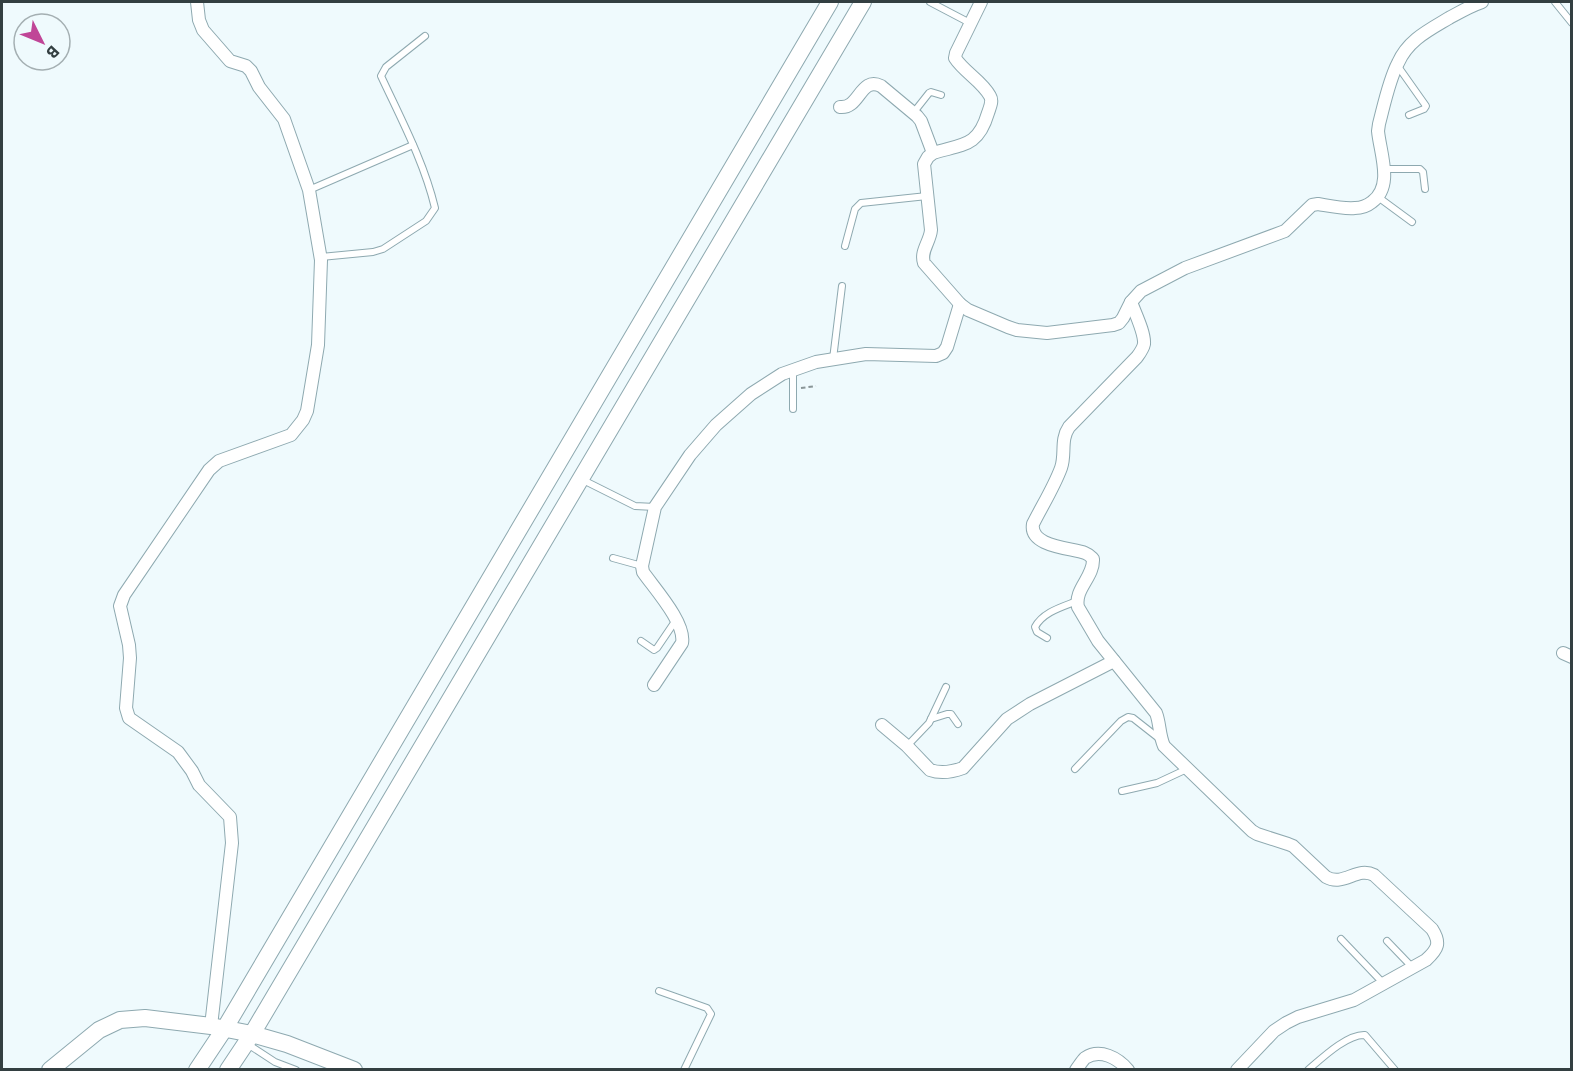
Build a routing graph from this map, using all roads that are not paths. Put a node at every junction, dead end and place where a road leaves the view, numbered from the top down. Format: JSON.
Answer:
{"nodes":[{"id":1,"x":197,"y":2,"type":"edge"},
{"id":2,"x":830,"y":2,"type":"edge"},
{"id":3,"x":863,"y":2,"type":"edge"},
{"id":4,"x":930,"y":2,"type":"edge"},
{"id":5,"x":981,"y":2,"type":"edge"},
{"id":6,"x":1482,"y":2,"type":"edge"},
{"id":7,"x":1555,"y":2,"type":"edge"},
{"id":8,"x":970,"y":23,"type":"junction"},
{"id":9,"x":1572,"y":23,"type":"edge"},
{"id":10,"x":425,"y":36,"type":"dead end"},
{"id":11,"x":1397,"y":64,"type":"junction"},
{"id":12,"x":941,"y":95,"type":"dead end"},
{"id":13,"x":840,"y":107,"type":"dead end"},
{"id":14,"x":914,"y":112,"type":"junction"},
{"id":15,"x":1409,"y":115,"type":"dead end"},
{"id":16,"x":413,"y":145,"type":"junction"},
{"id":17,"x":933,"y":153,"type":"junction"},
{"id":18,"x":1383,"y":169,"type":"junction"},
{"id":19,"x":1425,"y":189,"type":"dead end"},
{"id":20,"x":309,"y":190,"type":"junction"},
{"id":21,"x":927,"y":196,"type":"junction"},
{"id":22,"x":1378,"y":197,"type":"junction"},
{"id":23,"x":1412,"y":222,"type":"dead end"},
{"id":24,"x":845,"y":246,"type":"dead end"},
{"id":25,"x":321,"y":257,"type":"junction"},
{"id":26,"x":843,"y":286,"type":"dead end"},
{"id":27,"x":1131,"y":302,"type":"junction"},
{"id":28,"x":960,"y":304,"type":"junction"},
{"id":29,"x":833,"y":359,"type":"junction"},
{"id":30,"x":794,"y":370,"type":"junction"},
{"id":31,"x":793,"y":409,"type":"dead end"},
{"id":32,"x":581,"y":478,"type":"junction"},
{"id":33,"x":655,"y":507,"type":"junction"},
{"id":34,"x":614,"y":558,"type":"dead end"},
{"id":35,"x":642,"y":566,"type":"junction"},
{"id":36,"x":1077,"y":601,"type":"junction"},
{"id":37,"x":676,"y":620,"type":"junction"},
{"id":38,"x":1047,"y":638,"type":"dead end"},
{"id":39,"x":640,"y":641,"type":"dead end"},
{"id":40,"x":1114,"y":662,"type":"junction"},
{"id":41,"x":654,"y":685,"type":"dead end"},
{"id":42,"x":946,"y":687,"type":"dead end"},
{"id":43,"x":932,"y":719,"type":"junction"},
{"id":44,"x":958,"y":724,"type":"dead end"},
{"id":45,"x":882,"y":725,"type":"dead end"},
{"id":46,"x":1161,"y":740,"type":"junction"},
{"id":47,"x":907,"y":746,"type":"junction"},
{"id":48,"x":1188,"y":768,"type":"junction"},
{"id":49,"x":1075,"y":769,"type":"dead end"},
{"id":50,"x":1122,"y":791,"type":"dead end"},
{"id":51,"x":1341,"y":939,"type":"dead end"},
{"id":52,"x":1387,"y":941,"type":"dead end"},
{"id":53,"x":1413,"y":968,"type":"junction"},
{"id":54,"x":1384,"y":984,"type":"junction"},
{"id":55,"x":659,"y":991,"type":"dead end"},
{"id":56,"x":218,"y":1027,"type":"junction"},
{"id":57,"x":246,"y":1042,"type":"junction"},
{"id":58,"x":50,"y":1070,"type":"edge"},
{"id":59,"x":197,"y":1070,"type":"edge"},
{"id":60,"x":228,"y":1070,"type":"edge"},
{"id":61,"x":238,"y":1070,"type":"edge"},
{"id":62,"x":296,"y":1070,"type":"edge"},
{"id":63,"x":354,"y":1070,"type":"edge"},
{"id":64,"x":684,"y":1070,"type":"edge"},
{"id":65,"x":1076,"y":1070,"type":"edge"},
{"id":66,"x":1128,"y":1070,"type":"edge"},
{"id":67,"x":1237,"y":1070,"type":"edge"},
{"id":68,"x":1308,"y":1070,"type":"edge"},
{"id":69,"x":1395,"y":1070,"type":"edge"}],
"edges":[{"from":1,"to":20,"type":"street"},
{"from":2,"to":56,"type":"street"},
{"from":3,"to":32,"type":"street"},
{"from":4,"to":8,"type":"lane"},
{"from":5,"to":8,"type":"street"},
{"from":6,"to":11,"type":"street"},
{"from":7,"to":9,"type":"lane"},
{"from":8,"to":17,"type":"street"},
{"from":10,"to":16,"type":"lane"},
{"from":11,"to":15,"type":"lane"},
{"from":11,"to":18,"type":"street"},
{"from":12,"to":14,"type":"lane"},
{"from":13,"to":14,"type":"street"},
{"from":14,"to":17,"type":"street"},
{"from":16,"to":20,"type":"lane"},
{"from":16,"to":25,"type":"lane"},
{"from":17,"to":21,"type":"street"},
{"from":18,"to":19,"type":"lane"},
{"from":18,"to":22,"type":"street"},
{"from":20,"to":25,"type":"street"},
{"from":21,"to":24,"type":"lane"},
{"from":21,"to":28,"type":"street"},
{"from":22,"to":23,"type":"lane"},
{"from":22,"to":27,"type":"street"},
{"from":25,"to":56,"type":"street"},
{"from":26,"to":29,"type":"lane"},
{"from":27,"to":28,"type":"street"},
{"from":27,"to":36,"type":"street"},
{"from":28,"to":29,"type":"street"},
{"from":29,"to":30,"type":"street"},
{"from":30,"to":31,"type":"lane"},
{"from":30,"to":33,"type":"street"},
{"from":32,"to":33,"type":"lane"},
{"from":32,"to":57,"type":"street"},
{"from":33,"to":35,"type":"street"},
{"from":34,"to":35,"type":"lane"},
{"from":35,"to":37,"type":"street"},
{"from":36,"to":38,"type":"lane"},
{"from":36,"to":40,"type":"street"},
{"from":37,"to":39,"type":"lane"},
{"from":37,"to":41,"type":"street"},
{"from":40,"to":46,"type":"street"},
{"from":40,"to":47,"type":"street"},
{"from":42,"to":43,"type":"lane"},
{"from":43,"to":44,"type":"lane"},
{"from":43,"to":47,"type":"lane"},
{"from":45,"to":47,"type":"street"},
{"from":46,"to":48,"type":"street"},
{"from":46,"to":49,"type":"lane"},
{"from":48,"to":50,"type":"lane"},
{"from":48,"to":53,"type":"street"},
{"from":51,"to":54,"type":"lane"},
{"from":52,"to":53,"type":"lane"},
{"from":53,"to":54,"type":"street"},
{"from":54,"to":67,"type":"street"},
{"from":55,"to":64,"type":"lane"},
{"from":56,"to":57,"type":"street"},
{"from":56,"to":58,"type":"street"},
{"from":56,"to":59,"type":"street"},
{"from":57,"to":60,"type":"street"},
{"from":57,"to":61,"type":"street"},
{"from":57,"to":62,"type":"lane"},
{"from":57,"to":63,"type":"street"},
{"from":65,"to":66,"type":"street"},
{"from":68,"to":69,"type":"lane"}]}
